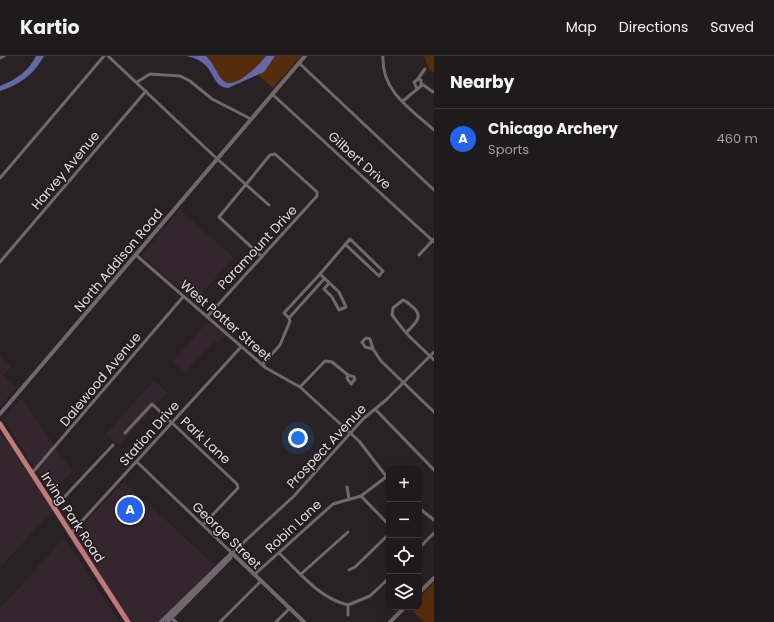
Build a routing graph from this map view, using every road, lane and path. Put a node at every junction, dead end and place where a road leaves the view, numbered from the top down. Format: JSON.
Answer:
{"nodes":[{"id":1,"x":4,"y":56,"type":"edge"},
{"id":2,"x":104,"y":56,"type":"edge"},
{"id":3,"x":108,"y":56,"type":"edge"},
{"id":4,"x":305,"y":56,"type":"edge"},
{"id":5,"x":383,"y":56,"type":"edge"},
{"id":6,"x":0,"y":58,"type":"edge"},
{"id":7,"x":299,"y":63,"type":"junction"},
{"id":8,"x":425,"y":70,"type":"dead end"},
{"id":9,"x":417,"y":80,"type":"junction"},
{"id":10,"x":136,"y":82,"type":"junction"},
{"id":11,"x":422,"y":84,"type":"junction"},
{"id":12,"x":417,"y":89,"type":"junction"},
{"id":13,"x":146,"y":91,"type":"junction"},
{"id":14,"x":433,"y":92,"type":"dead end"},
{"id":15,"x":272,"y":94,"type":"junction"},
{"id":16,"x":403,"y":101,"type":"junction"},
{"id":17,"x":251,"y":119,"type":"junction"},
{"id":18,"x":434,"y":130,"type":"edge"},
{"id":19,"x":217,"y":159,"type":"junction"},
{"id":20,"x":0,"y":178,"type":"edge"},
{"id":21,"x":246,"y":184,"type":"junction"},
{"id":22,"x":434,"y":190,"type":"edge"},
{"id":23,"x":269,"y":205,"type":"dead end"},
{"id":24,"x":434,"y":240,"type":"edge"},
{"id":25,"x":345,"y":244,"type":"junction"},
{"id":26,"x":136,"y":255,"type":"junction"},
{"id":27,"x":419,"y":255,"type":"dead end"},
{"id":28,"x":262,"y":257,"type":"junction"},
{"id":29,"x":0,"y":262,"type":"edge"},
{"id":30,"x":320,"y":274,"type":"junction"},
{"id":31,"x":324,"y":279,"type":"junction"},
{"id":32,"x":329,"y":283,"type":"junction"},
{"id":33,"x":183,"y":297,"type":"junction"},
{"id":34,"x":207,"y":317,"type":"junction"},
{"id":35,"x":289,"y":318,"type":"junction"},
{"id":36,"x":406,"y":333,"type":"junction"},
{"id":37,"x":241,"y":347,"type":"junction"},
{"id":38,"x":373,"y":349,"type":"dead end"},
{"id":39,"x":434,"y":352,"type":"edge"},
{"id":40,"x":430,"y":356,"type":"junction"},
{"id":41,"x":434,"y":360,"type":"edge"},
{"id":42,"x":262,"y":365,"type":"junction"},
{"id":43,"x":348,"y":375,"type":"dead end"},
{"id":44,"x":402,"y":383,"type":"junction"},
{"id":45,"x":300,"y":387,"type":"junction"},
{"id":46,"x":375,"y":408,"type":"junction"},
{"id":47,"x":434,"y":412,"type":"edge"},
{"id":48,"x":0,"y":414,"type":"edge"},
{"id":49,"x":172,"y":422,"type":"junction"},
{"id":50,"x":0,"y":424,"type":"edge"},
{"id":51,"x":125,"y":432,"type":"dead end"},
{"id":52,"x":351,"y":434,"type":"junction"},
{"id":53,"x":113,"y":446,"type":"dead end"},
{"id":54,"x":137,"y":462,"type":"junction"},
{"id":55,"x":434,"y":470,"type":"edge"},
{"id":56,"x":32,"y":474,"type":"junction"},
{"id":57,"x":386,"y":476,"type":"edge"},
{"id":58,"x":386,"y":479,"type":"edge"},
{"id":59,"x":347,"y":487,"type":"dead end"},
{"id":60,"x":361,"y":496,"type":"junction"},
{"id":61,"x":349,"y":499,"type":"junction"},
{"id":62,"x":55,"y":507,"type":"junction"},
{"id":63,"x":422,"y":510,"type":"edge"},
{"id":64,"x":434,"y":520,"type":"edge"},
{"id":65,"x":386,"y":522,"type":"edge"},
{"id":66,"x":203,"y":525,"type":"junction"},
{"id":67,"x":348,"y":532,"type":"dead end"},
{"id":68,"x":71,"y":533,"type":"junction"},
{"id":69,"x":434,"y":533,"type":"edge"},
{"id":70,"x":386,"y":537,"type":"edge"},
{"id":71,"x":422,"y":545,"type":"edge"},
{"id":72,"x":232,"y":553,"type":"junction"},
{"id":73,"x":280,"y":554,"type":"junction"},
{"id":74,"x":349,"y":570,"type":"dead end"},
{"id":75,"x":301,"y":574,"type":"junction"},
{"id":76,"x":254,"y":575,"type":"junction"},
{"id":77,"x":434,"y":578,"type":"edge"},
{"id":78,"x":261,"y":581,"type":"junction"},
{"id":79,"x":386,"y":581,"type":"edge"},
{"id":80,"x":422,"y":590,"type":"edge"},
{"id":81,"x":348,"y":605,"type":"junction"},
{"id":82,"x":290,"y":608,"type":"junction"},
{"id":83,"x":402,"y":610,"type":"edge"},
{"id":84,"x":348,"y":615,"type":"dead end"},
{"id":85,"x":169,"y":616,"type":"junction"},
{"id":86,"x":128,"y":622,"type":"edge"},
{"id":87,"x":161,"y":622,"type":"edge"},
{"id":88,"x":167,"y":622,"type":"edge"},
{"id":89,"x":176,"y":622,"type":"edge"},
{"id":90,"x":220,"y":622,"type":"edge"},
{"id":91,"x":276,"y":622,"type":"edge"},
{"id":92,"x":304,"y":622,"type":"edge"},
{"id":93,"x":390,"y":622,"type":"edge"}],
"edges":[{"from":1,"to":6,"type":"street"},
{"from":2,"to":20,"type":"street"},
{"from":3,"to":10,"type":"street"},
{"from":4,"to":7,"type":"street","name":"North Addison Road"},
{"from":5,"to":16,"type":"street"},
{"from":7,"to":15,"type":"street","name":"North Addison Road"},
{"from":7,"to":22,"type":"street"},
{"from":8,"to":9,"type":"street"},
{"from":9,"to":11,"type":"street"},
{"from":9,"to":12,"type":"street"},
{"from":10,"to":13,"type":"street"},
{"from":10,"to":17,"type":"street"},
{"from":11,"to":12,"type":"street"},
{"from":11,"to":14,"type":"street"},
{"from":12,"to":16,"type":"street"},
{"from":13,"to":19,"type":"street"},
{"from":13,"to":29,"type":"street","name":"Harvey Avenue"},
{"from":15,"to":17,"type":"street","name":"North Addison Road"},
{"from":15,"to":24,"type":"street","name":"Gilbert Drive"},
{"from":16,"to":18,"type":"street"},
{"from":17,"to":19,"type":"street","name":"North Addison Road"},
{"from":19,"to":21,"type":"street"},
{"from":19,"to":26,"type":"street","name":"North Addison Road"},
{"from":21,"to":23,"type":"street"},
{"from":21,"to":28,"type":"street"},
{"from":21,"to":28,"type":"street","name":"Paramount Drive"},
{"from":24,"to":27,"type":"street"},
{"from":25,"to":25,"type":"street"},
{"from":25,"to":30,"type":"street"},
{"from":26,"to":33,"type":"street","name":"West Potter Street"},
{"from":26,"to":48,"type":"street","name":"North Addison Road"},
{"from":28,"to":34,"type":"street","name":"Paramount Drive"},
{"from":30,"to":31,"type":"street"},
{"from":30,"to":35,"type":"street"},
{"from":31,"to":32,"type":"street"},
{"from":31,"to":35,"type":"street"},
{"from":32,"to":32,"type":"street"},
{"from":33,"to":34,"type":"street","name":"West Potter Street"},
{"from":33,"to":56,"type":"street","name":"Dalewood Avenue"},
{"from":34,"to":37,"type":"street","name":"West Potter Street"},
{"from":35,"to":42,"type":"street"},
{"from":36,"to":36,"type":"street"},
{"from":36,"to":40,"type":"street"},
{"from":37,"to":42,"type":"street","name":"West Potter Street"},
{"from":37,"to":49,"type":"street","name":"Station Drive"},
{"from":38,"to":44,"type":"street"},
{"from":39,"to":40,"type":"street","name":"Prospect Avenue"},
{"from":40,"to":41,"type":"street"},
{"from":40,"to":44,"type":"street","name":"Prospect Avenue"},
{"from":42,"to":45,"type":"street","name":"West Potter Street"},
{"from":43,"to":45,"type":"street"},
{"from":44,"to":46,"type":"street","name":"Prospect Avenue"},
{"from":44,"to":47,"type":"street"},
{"from":45,"to":52,"type":"street","name":"West Potter Street"},
{"from":46,"to":52,"type":"street","name":"Prospect Avenue"},
{"from":46,"to":55,"type":"street"},
{"from":49,"to":51,"type":"street","name":"Park Lane"},
{"from":49,"to":54,"type":"street","name":"Station Drive"},
{"from":49,"to":66,"type":"street","name":"Park Lane"},
{"from":50,"to":56,"type":"main road","name":"Irving Park Road"},
{"from":52,"to":57,"type":"street","name":"West Potter Street"},
{"from":52,"to":72,"type":"street","name":"Prospect Avenue"},
{"from":53,"to":62,"type":"street"},
{"from":54,"to":66,"type":"street","name":"George Street"},
{"from":54,"to":68,"type":"street","name":"Station Drive"},
{"from":56,"to":62,"type":"main road","name":"Irving Park Road"},
{"from":58,"to":60,"type":"street","name":"Robin Lane"},
{"from":59,"to":61,"type":"street"},
{"from":60,"to":61,"type":"street","name":"Robin Lane"},
{"from":60,"to":65,"type":"street"},
{"from":61,"to":73,"type":"street","name":"Robin Lane"},
{"from":62,"to":68,"type":"main road","name":"Irving Park Road"},
{"from":63,"to":64,"type":"street"},
{"from":66,"to":72,"type":"street","name":"George Street"},
{"from":67,"to":75,"type":"street"},
{"from":68,"to":86,"type":"main road","name":"Irving Park Road"},
{"from":69,"to":71,"type":"street"},
{"from":70,"to":74,"type":"street"},
{"from":72,"to":76,"type":"street","name":"George Street"},
{"from":72,"to":85,"type":"street","name":"Prospect Avenue"},
{"from":73,"to":75,"type":"street"},
{"from":73,"to":76,"type":"street","name":"Robin Lane"},
{"from":75,"to":81,"type":"street"},
{"from":76,"to":78,"type":"street","name":"George Street"},
{"from":77,"to":80,"type":"street"},
{"from":78,"to":82,"type":"street","name":"George Street"},
{"from":78,"to":90,"type":"street"},
{"from":79,"to":81,"type":"street"},
{"from":81,"to":84,"type":"street"},
{"from":82,"to":91,"type":"street"},
{"from":82,"to":92,"type":"street","name":"George Street"},
{"from":83,"to":93,"type":"street"},
{"from":85,"to":87,"type":"street","name":"Prospect Avenue"},
{"from":85,"to":88,"type":"street","name":"Prospect Avenue"},
{"from":85,"to":89,"type":"street"}]}
